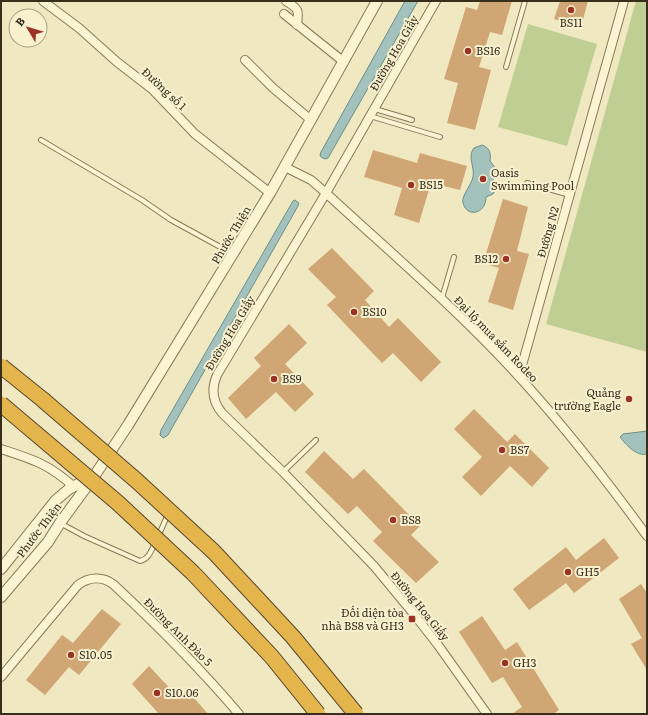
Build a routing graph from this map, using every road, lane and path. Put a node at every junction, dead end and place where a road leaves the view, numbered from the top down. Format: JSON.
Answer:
{"nodes":[{"id":1,"x":43,"y":1,"type":"edge"},
{"id":2,"x":286,"y":1,"type":"edge"},
{"id":3,"x":436,"y":1,"type":"edge"},
{"id":4,"x":525,"y":1,"type":"edge"},
{"id":5,"x":624,"y":1,"type":"edge"},
{"id":6,"x":374,"y":2,"type":"edge"},
{"id":7,"x":284,"y":14,"type":"dead end"},
{"id":8,"x":297,"y":25,"type":"junction"},
{"id":9,"x":245,"y":60,"type":"dead end"},
{"id":10,"x":344,"y":62,"type":"junction"},
{"id":11,"x":506,"y":67,"type":"dead end"},
{"id":12,"x":375,"y":109,"type":"junction"},
{"id":13,"x":370,"y":116,"type":"junction"},
{"id":14,"x":311,"y":120,"type":"junction"},
{"id":15,"x":412,"y":120,"type":"dead end"},
{"id":16,"x":440,"y":137,"type":"dead end"},
{"id":17,"x":41,"y":140,"type":"dead end"},
{"id":18,"x":285,"y":167,"type":"junction"},
{"id":19,"x":527,"y":183,"type":"dead end"},
{"id":20,"x":270,"y":193,"type":"junction"},
{"id":21,"x":326,"y":193,"type":"junction"},
{"id":22,"x":570,"y":195,"type":"junction"},
{"id":23,"x":233,"y":254,"type":"junction"},
{"id":24,"x":454,"y":257,"type":"dead end"},
{"id":25,"x":442,"y":299,"type":"junction"},
{"id":26,"x":1,"y":366,"type":"edge"},
{"id":27,"x":519,"y":376,"type":"junction"},
{"id":28,"x":1,"y":404,"type":"edge"},
{"id":29,"x":316,"y":440,"type":"dead end"},
{"id":30,"x":1,"y":449,"type":"edge"},
{"id":31,"x":283,"y":472,"type":"junction"},
{"id":32,"x":95,"y":475,"type":"junction"},
{"id":33,"x":74,"y":487,"type":"junction"},
{"id":34,"x":170,"y":508,"type":"dead end"},
{"id":35,"x":60,"y":523,"type":"junction"},
{"id":36,"x":647,"y":536,"type":"edge"},
{"id":37,"x":1,"y":569,"type":"edge"},
{"id":38,"x":1,"y":597,"type":"edge"},
{"id":39,"x":1,"y":677,"type":"edge"},
{"id":40,"x":239,"y":714,"type":"edge"},
{"id":41,"x":318,"y":714,"type":"edge"},
{"id":42,"x":356,"y":714,"type":"edge"},
{"id":43,"x":487,"y":714,"type":"edge"}],
"edges":[{"from":1,"to":20,"type":"street","name":"Đường số 1"},
{"from":2,"to":8,"type":"street"},
{"from":3,"to":12,"type":"street","name":"Đường Hoa Giấy"},
{"from":4,"to":11,"type":"lane"},
{"from":5,"to":22,"type":"street","name":"Đường N2"},
{"from":6,"to":10,"type":"street","name":"Phước Thiện"},
{"from":7,"to":8,"type":"street"},
{"from":8,"to":10,"type":"street"},
{"from":9,"to":14,"type":"street"},
{"from":10,"to":14,"type":"street","name":"Phước Thiện"},
{"from":12,"to":13,"type":"street","name":"Đường Hoa Giấy"},
{"from":12,"to":15,"type":"lane"},
{"from":13,"to":16,"type":"lane"},
{"from":13,"to":21,"type":"street","name":"Đường Hoa Giấy"},
{"from":14,"to":18,"type":"street","name":"Phước Thiện"},
{"from":17,"to":23,"type":"lane"},
{"from":18,"to":20,"type":"street","name":"Phước Thiện"},
{"from":18,"to":21,"type":"street","name":"Đại lộ mua sắm Rodeo"},
{"from":19,"to":22,"type":"lane"},
{"from":20,"to":23,"type":"street","name":"Phước Thiện"},
{"from":21,"to":25,"type":"street","name":"Đại lộ mua sắm Rodeo"},
{"from":21,"to":31,"type":"street","name":"Đường Hoa Giấy"},
{"from":22,"to":27,"type":"street","name":"Đường N2"},
{"from":23,"to":32,"type":"street","name":"Phước Thiện"},
{"from":24,"to":25,"type":"lane"},
{"from":25,"to":27,"type":"street","name":"Đại lộ mua sắm Rodeo"},
{"from":26,"to":42,"type":"highway","bridge":true},
{"from":27,"to":36,"type":"street","name":"Đại lộ mua sắm Rodeo"},
{"from":28,"to":41,"type":"highway","bridge":true},
{"from":29,"to":31,"type":"lane"},
{"from":30,"to":33,"type":"street"},
{"from":31,"to":43,"type":"street","name":"Đường Hoa Giấy"},
{"from":32,"to":33,"type":"street","name":"Phước Thiện"},
{"from":32,"to":35,"type":"street","name":"Phước Thiện"},
{"from":33,"to":37,"type":"street","name":"Phước Thiện"},
{"from":34,"to":35,"type":"lane"},
{"from":35,"to":38,"type":"street","name":"Phước Thiện"},
{"from":39,"to":40,"type":"street","name":"Đường Anh Đào 5"}]}
